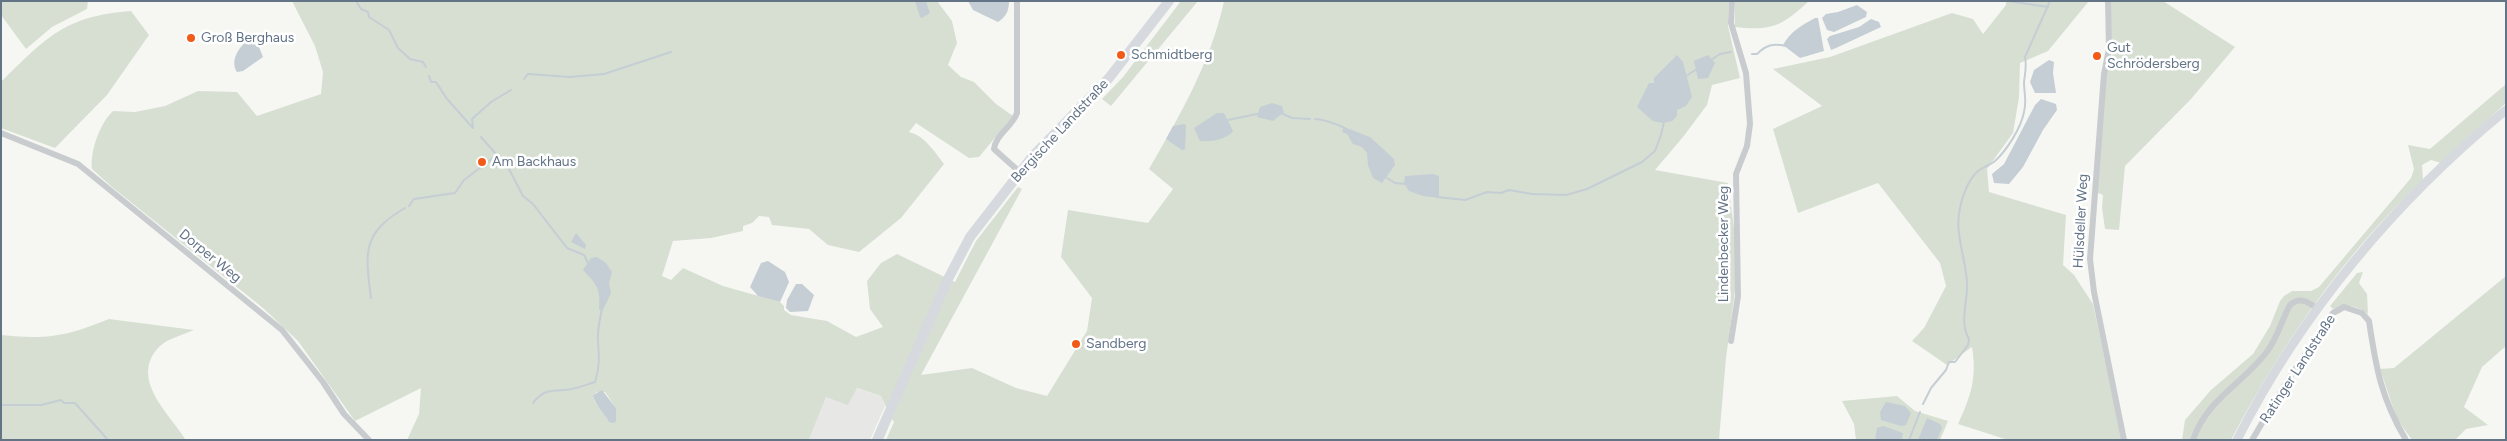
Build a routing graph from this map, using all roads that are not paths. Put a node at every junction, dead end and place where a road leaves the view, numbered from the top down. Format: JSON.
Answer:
{"nodes":[{"id":1,"x":1017,"y":1,"type":"edge"},
{"id":2,"x":1169,"y":1,"type":"edge"},
{"id":3,"x":1732,"y":1,"type":"edge"},
{"id":4,"x":2108,"y":1,"type":"edge"},
{"id":5,"x":2506,"y":110,"type":"edge"},
{"id":6,"x":1,"y":133,"type":"edge"},
{"id":7,"x":1022,"y":174,"type":"junction"},
{"id":8,"x":2318,"y":310,"type":"junction"},
{"id":9,"x":1731,"y":341,"type":"dead end"},
{"id":10,"x":369,"y":440,"type":"edge"},
{"id":11,"x":877,"y":440,"type":"edge"},
{"id":12,"x":2124,"y":440,"type":"edge"},
{"id":13,"x":2192,"y":440,"type":"edge"},
{"id":14,"x":2237,"y":440,"type":"edge"},
{"id":15,"x":2252,"y":440,"type":"edge"},
{"id":16,"x":2406,"y":440,"type":"edge"}],
"edges":[{"from":1,"to":7,"type":"street"},
{"from":2,"to":7,"type":"main road","name":"Bergische Landstraße"},
{"from":3,"to":9,"type":"street","name":"Lindenbecker Weg"},
{"from":4,"to":12,"type":"street","name":"Hülsdeller Weg"},
{"from":5,"to":8,"type":"main road","name":"Ratinger Landstraße"},
{"from":6,"to":10,"type":"street","name":"Dorper Weg"},
{"from":7,"to":11,"type":"main road","name":"Bergische Landstraße"},
{"from":8,"to":13,"type":"street","name":"Ratinger Landstraße"},
{"from":8,"to":14,"type":"main road","name":"Ratinger Landstraße"},
{"from":15,"to":16,"type":"street","name":"Ratinger Landstraße"}]}
